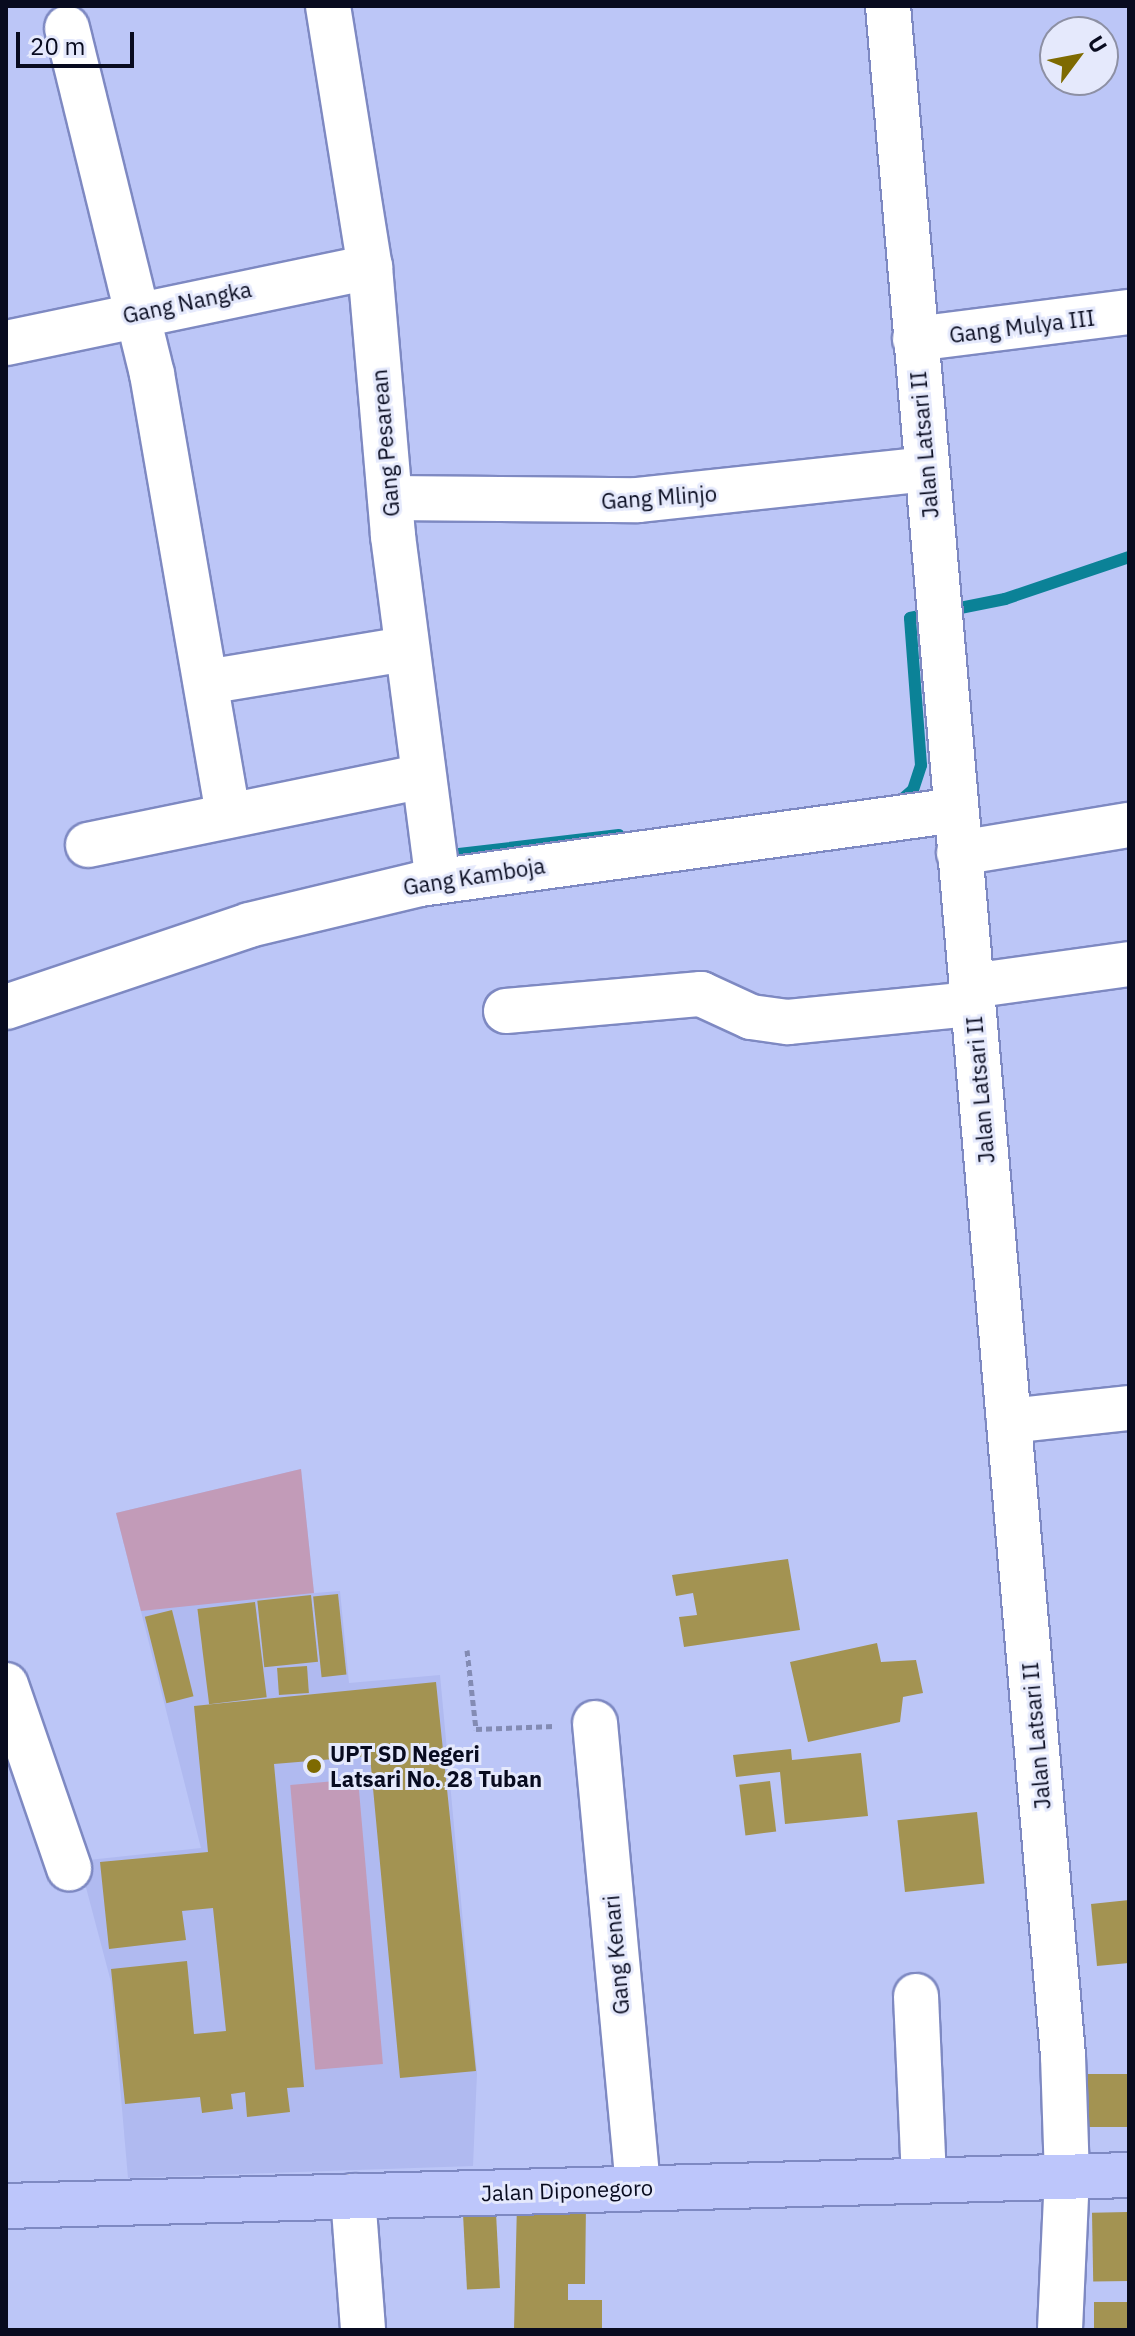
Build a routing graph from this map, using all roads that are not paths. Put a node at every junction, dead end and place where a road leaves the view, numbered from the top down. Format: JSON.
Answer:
{"nodes":[{"id":1,"x":328,"y":6,"type":"edge"},
{"id":2,"x":888,"y":6,"type":"edge"},
{"id":3,"x":67,"y":28,"type":"dead end"},
{"id":4,"x":370,"y":267,"type":"junction"},
{"id":5,"x":138,"y":312,"type":"junction"},
{"id":6,"x":1129,"y":312,"type":"edge"},
{"id":7,"x":915,"y":339,"type":"junction"},
{"id":8,"x":6,"y":343,"type":"edge"},
{"id":9,"x":926,"y":469,"type":"junction"},
{"id":10,"x":390,"y":498,"type":"junction"},
{"id":11,"x":406,"y":649,"type":"junction"},
{"id":12,"x":206,"y":682,"type":"junction"},
{"id":13,"x":423,"y":776,"type":"junction"},
{"id":14,"x":956,"y":810,"type":"junction"},
{"id":15,"x":228,"y":816,"type":"junction"},
{"id":16,"x":1129,"y":825,"type":"edge"},
{"id":17,"x":88,"y":845,"type":"dead end"},
{"id":18,"x":959,"y":853,"type":"junction"},
{"id":19,"x":438,"y":881,"type":"junction"},
{"id":20,"x":1129,"y":964,"type":"edge"},
{"id":21,"x":972,"y":995,"type":"junction"},
{"id":22,"x":6,"y":1007,"type":"edge"},
{"id":23,"x":506,"y":1011,"type":"dead end"},
{"id":24,"x":1129,"y":1408,"type":"edge"},
{"id":25,"x":1009,"y":1421,"type":"junction"},
{"id":26,"x":10,"y":1708,"type":"edge"},
{"id":27,"x":595,"y":1723,"type":"road end"},
{"id":28,"x":69,"y":1868,"type":"dead end"},
{"id":29,"x":916,"y":1996,"type":"dead end"},
{"id":30,"x":1067,"y":2175,"type":"junction"},
{"id":31,"x":1129,"y":2175,"type":"edge"},
{"id":32,"x":924,"y":2180,"type":"junction"},
{"id":33,"x":638,"y":2187,"type":"junction"},
{"id":34,"x":353,"y":2196,"type":"junction"},
{"id":35,"x":6,"y":2206,"type":"edge"},
{"id":36,"x":363,"y":2330,"type":"edge"},
{"id":37,"x":1060,"y":2330,"type":"edge"}],
"edges":[{"from":1,"to":4,"type":"street","name":"Gang Pesarean"},
{"from":2,"to":7,"type":"street","name":"Jalan Latsari II"},
{"from":3,"to":5,"type":"street"},
{"from":4,"to":5,"type":"street","name":"Gang Nangka"},
{"from":4,"to":10,"type":"street","name":"Gang Pesarean"},
{"from":5,"to":8,"type":"street","name":"Gang Nangka"},
{"from":5,"to":12,"type":"street"},
{"from":6,"to":7,"type":"street","name":"Gang Mulya III"},
{"from":7,"to":9,"type":"street","name":"Jalan Latsari II"},
{"from":9,"to":10,"type":"street","name":"Gang Mlinjo"},
{"from":9,"to":14,"type":"street","name":"Jalan Latsari II"},
{"from":10,"to":11,"type":"street","name":"Gang Pesarean"},
{"from":11,"to":12,"type":"street"},
{"from":11,"to":13,"type":"street","name":"Gang Pesarean"},
{"from":12,"to":15,"type":"street"},
{"from":13,"to":15,"type":"street"},
{"from":13,"to":19,"type":"street","name":"Gang Pesarean"},
{"from":14,"to":18,"type":"street","name":"Jalan Latsari II"},
{"from":14,"to":19,"type":"street","name":"Gang Kamboja"},
{"from":15,"to":17,"type":"street"},
{"from":16,"to":18,"type":"street"},
{"from":18,"to":21,"type":"street","name":"Jalan Latsari II"},
{"from":19,"to":22,"type":"street","name":"Gang Kamboja"},
{"from":20,"to":21,"type":"street"},
{"from":21,"to":23,"type":"street"},
{"from":21,"to":25,"type":"street","name":"Jalan Latsari II"},
{"from":24,"to":25,"type":"street"},
{"from":25,"to":30,"type":"street","name":"Jalan Latsari II"},
{"from":26,"to":28,"type":"street"},
{"from":27,"to":33,"type":"street","name":"Gang Kenari"},
{"from":29,"to":32,"type":"street"},
{"from":30,"to":31,"type":"main road","name":"Jalan Diponegoro"},
{"from":30,"to":32,"type":"main road","name":"Jalan Diponegoro"},
{"from":30,"to":37,"type":"street","name":"Jalan Latsari II"},
{"from":32,"to":33,"type":"main road","name":"Jalan Diponegoro"},
{"from":33,"to":34,"type":"main road","name":"Jalan Diponegoro"},
{"from":34,"to":35,"type":"main road","name":"Jalan Diponegoro"},
{"from":34,"to":36,"type":"street"}]}
